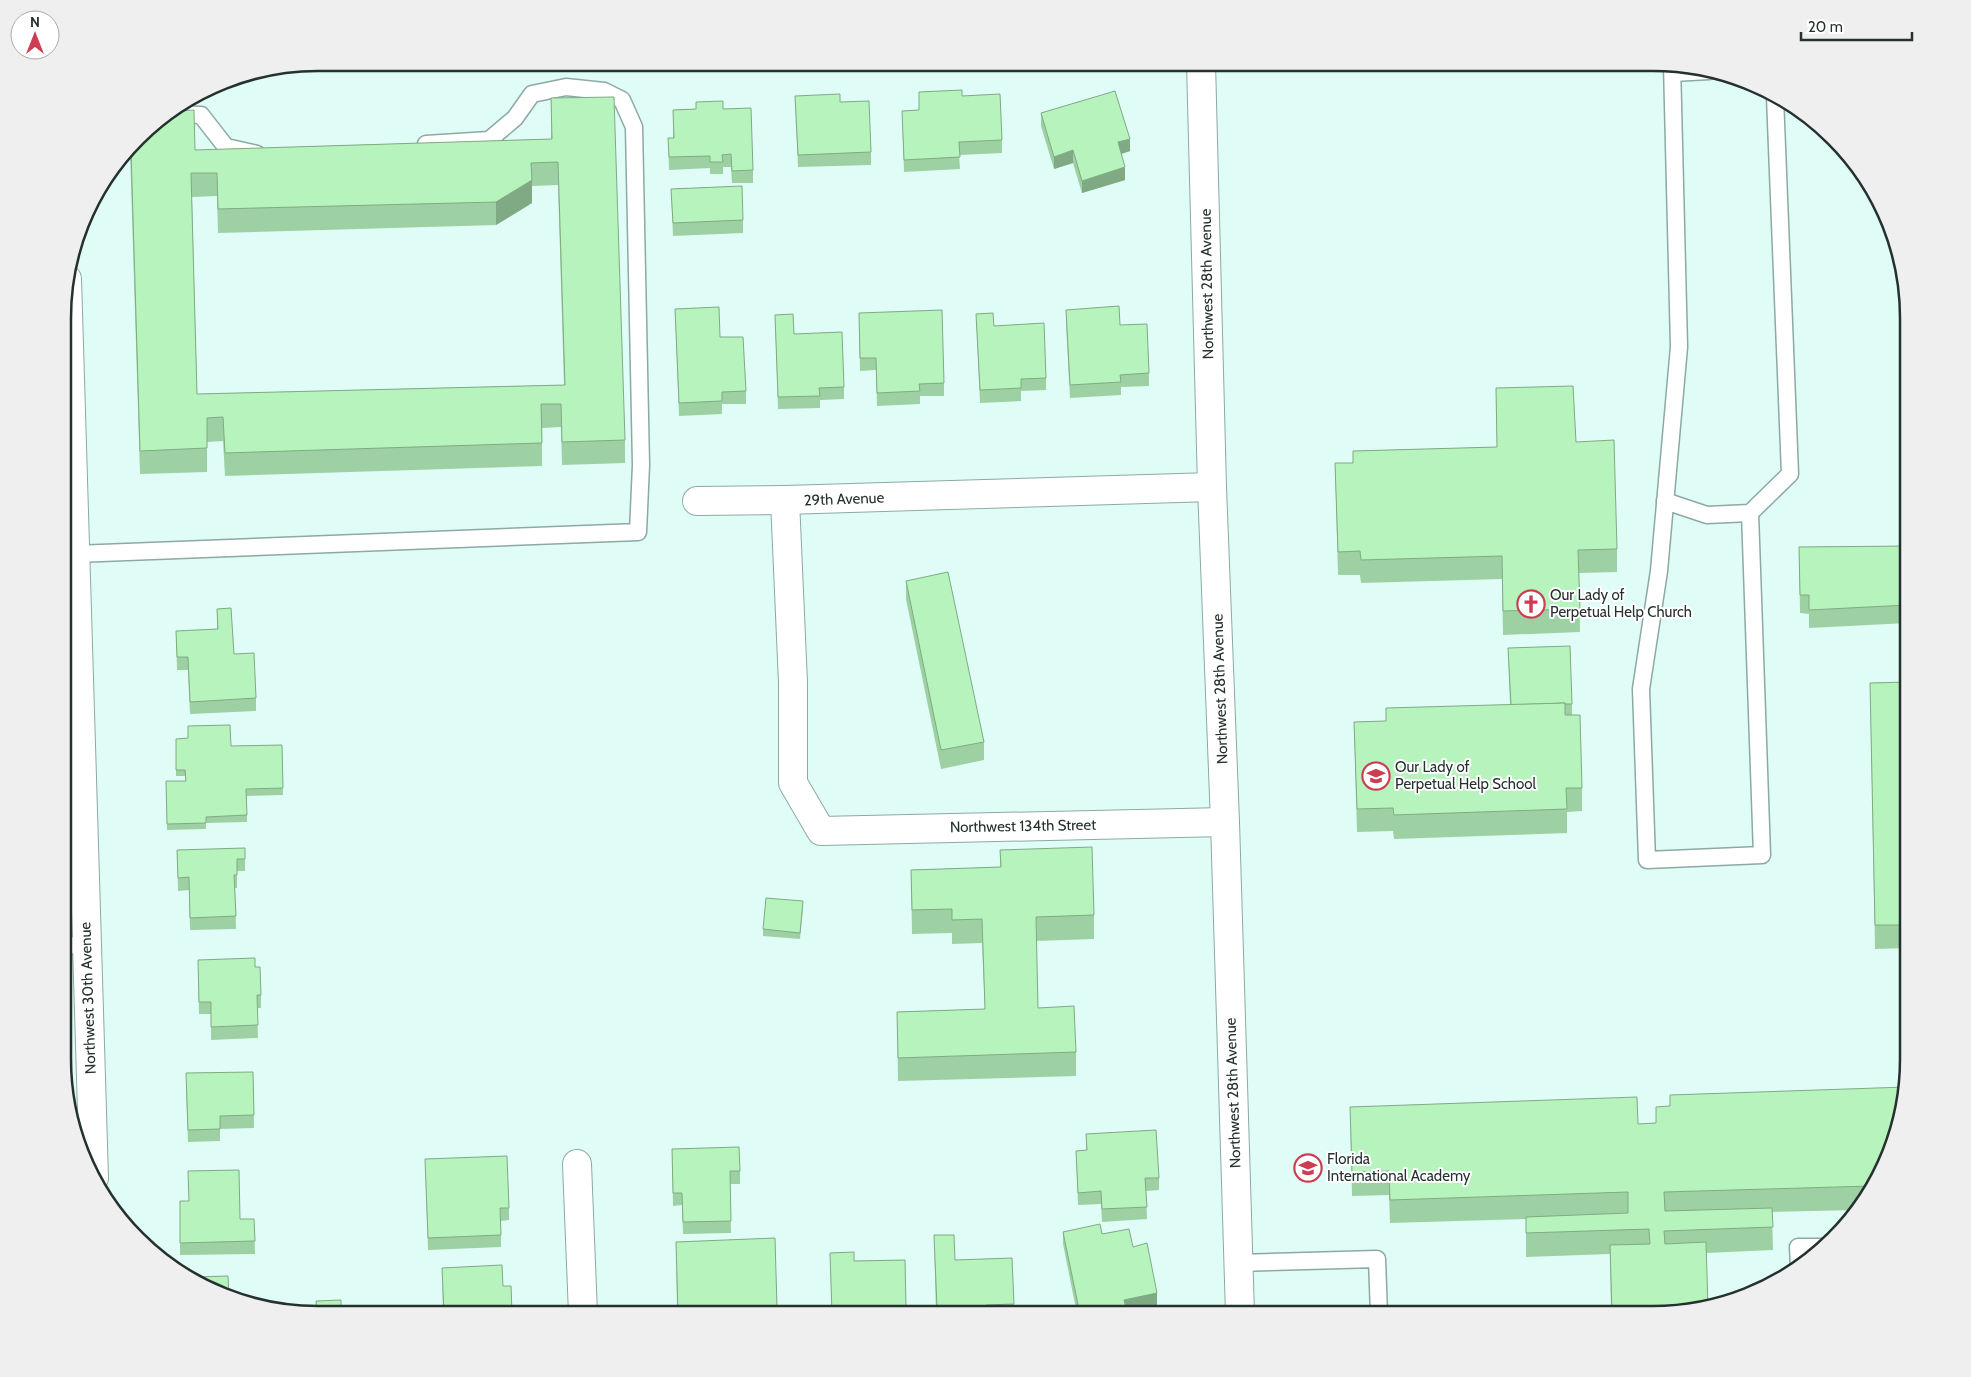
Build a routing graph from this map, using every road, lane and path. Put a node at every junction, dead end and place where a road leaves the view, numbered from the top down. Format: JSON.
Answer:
{"nodes":[{"id":1,"x":1201,"y":71,"type":"edge"},
{"id":2,"x":1673,"y":72,"type":"edge"},
{"id":3,"x":1775,"y":104,"type":"edge"},
{"id":4,"x":179,"y":114,"type":"edge"},
{"id":5,"x":412,"y":145,"type":"edge"},
{"id":6,"x":277,"y":153,"type":"edge"},
{"id":7,"x":71,"y":432,"type":"edge"},
{"id":8,"x":1212,"y":487,"type":"junction"},
{"id":9,"x":785,"y":500,"type":"junction"},
{"id":10,"x":697,"y":501,"type":"dead end"},
{"id":11,"x":1665,"y":501,"type":"junction"},
{"id":12,"x":1750,"y":514,"type":"junction"},
{"id":13,"x":75,"y":554,"type":"junction"},
{"id":14,"x":1225,"y":822,"type":"junction"},
{"id":15,"x":821,"y":831,"type":"joint"},
{"id":16,"x":74,"y":858,"type":"edge"},
{"id":17,"x":76,"y":945,"type":"edge"},
{"id":18,"x":92,"y":1158,"type":"edge"},
{"id":19,"x":578,"y":1164,"type":"dead end"},
{"id":20,"x":1812,"y":1247,"type":"edge"},
{"id":21,"x":1799,"y":1258,"type":"edge"},
{"id":22,"x":1238,"y":1264,"type":"junction"},
{"id":23,"x":583,"y":1306,"type":"edge"},
{"id":24,"x":1240,"y":1306,"type":"edge"},
{"id":25,"x":1379,"y":1306,"type":"edge"}],
"edges":[{"from":1,"to":8,"type":"street","name":"Northwest 28th Avenue"},
{"from":2,"to":11,"type":"lane"},
{"from":3,"to":12,"type":"lane"},
{"from":4,"to":6,"type":"lane"},
{"from":5,"to":13,"type":"lane"},
{"from":7,"to":13,"type":"street","name":"Northwest 30th Avenue"},
{"from":8,"to":9,"type":"street","name":"29th Avenue"},
{"from":8,"to":14,"type":"street","name":"Northwest 28th Avenue"},
{"from":9,"to":10,"type":"street"},
{"from":9,"to":15,"type":"street","name":"29th Avenue"},
{"from":11,"to":12,"type":"lane"},
{"from":11,"to":12,"type":"lane"},
{"from":13,"to":16,"type":"street","name":"Northwest 30th Avenue"},
{"from":14,"to":15,"type":"street","name":"Northwest 134th Street"},
{"from":14,"to":22,"type":"street","name":"Northwest 28th Avenue"},
{"from":16,"to":17,"type":"street","name":"Northwest 30th Avenue"},
{"from":17,"to":18,"type":"street","name":"Northwest 30th Avenue"},
{"from":19,"to":23,"type":"street"},
{"from":20,"to":21,"type":"lane"},
{"from":22,"to":24,"type":"street","name":"Northwest 28th Avenue"},
{"from":22,"to":25,"type":"lane"}]}
